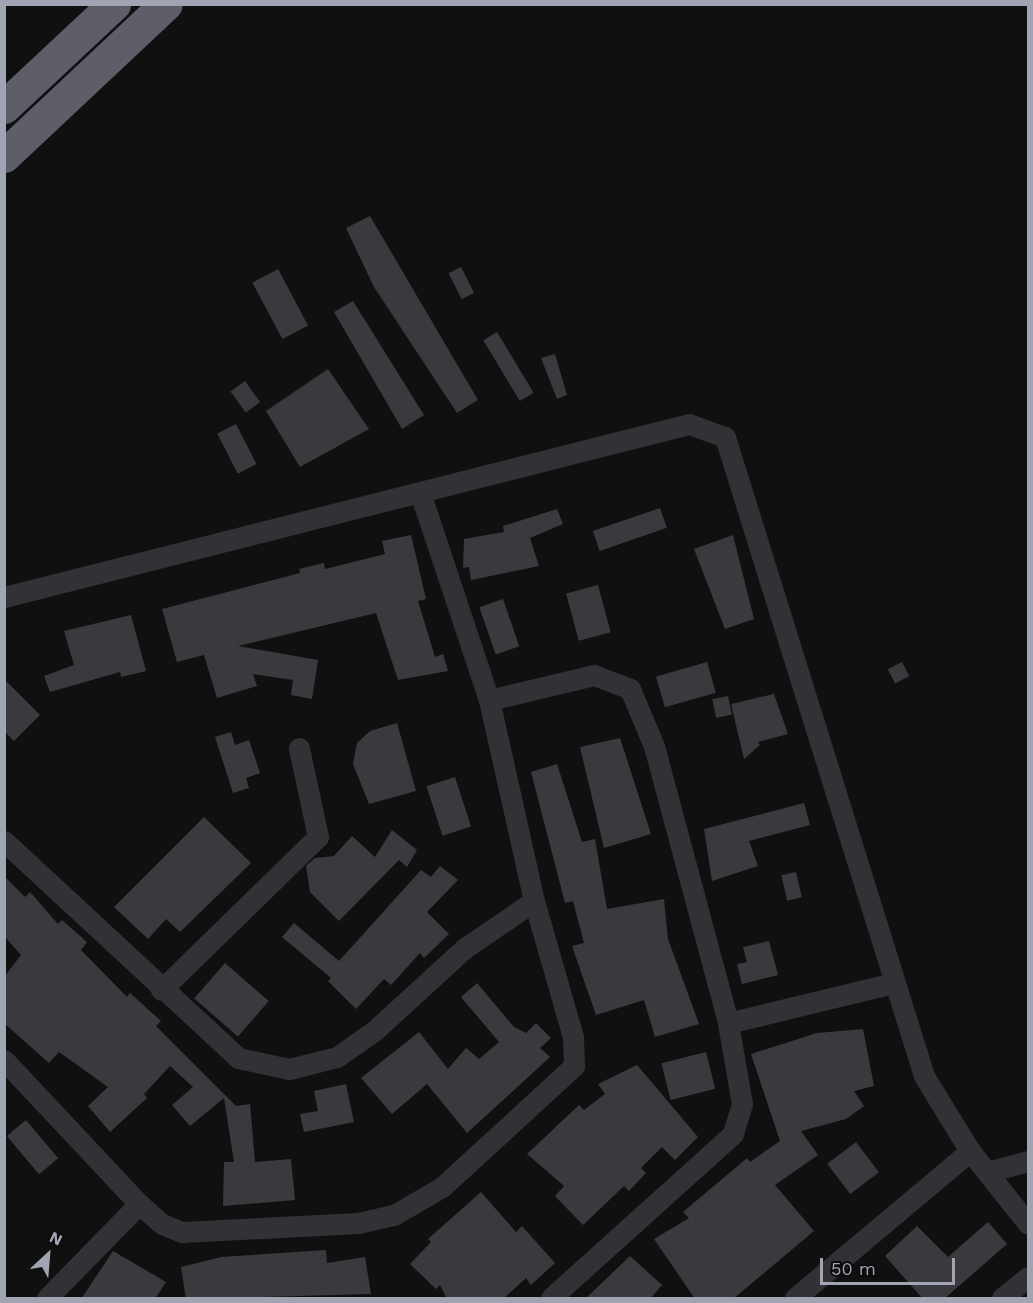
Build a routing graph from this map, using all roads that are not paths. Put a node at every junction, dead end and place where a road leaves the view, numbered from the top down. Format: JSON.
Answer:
{"nodes":[{"id":1,"x":114,"y":4,"type":"edge"},
{"id":2,"x":166,"y":4,"type":"edge"},
{"id":3,"x":4,"y":107,"type":"edge"},
{"id":4,"x":4,"y":156,"type":"edge"},
{"id":5,"x":420,"y":493,"type":"junction"},
{"id":6,"x":4,"y":597,"type":"edge"},
{"id":7,"x":489,"y":700,"type":"junction"},
{"id":8,"x":299,"y":748,"type":"dead end"},
{"id":9,"x":4,"y":841,"type":"edge"},
{"id":10,"x":534,"y":901,"type":"junction"},
{"id":11,"x":893,"y":983,"type":"junction"},
{"id":12,"x":161,"y":990,"type":"junction"},
{"id":13,"x":728,"y":1023,"type":"junction"},
{"id":14,"x":4,"y":1060,"type":"edge"},
{"id":15,"x":970,"y":1151,"type":"junction"},
{"id":16,"x":1029,"y":1161,"type":"edge"},
{"id":17,"x":987,"y":1172,"type":"junction"},
{"id":18,"x":139,"y":1204,"type":"junction"},
{"id":19,"x":1029,"y":1224,"type":"edge"},
{"id":20,"x":1029,"y":1277,"type":"edge"},
{"id":21,"x":47,"y":1299,"type":"edge"},
{"id":22,"x":551,"y":1299,"type":"edge"},
{"id":23,"x":795,"y":1299,"type":"edge"},
{"id":24,"x":1002,"y":1299,"type":"edge"}],
"edges":[{"from":1,"to":3,"type":"highway"},
{"from":2,"to":4,"type":"highway"},
{"from":5,"to":6,"type":"street"},
{"from":5,"to":7,"type":"street"},
{"from":5,"to":11,"type":"street"},
{"from":7,"to":10,"type":"street"},
{"from":7,"to":13,"type":"street"},
{"from":8,"to":12,"type":"street"},
{"from":9,"to":12,"type":"street"},
{"from":10,"to":12,"type":"street"},
{"from":10,"to":18,"type":"street"},
{"from":11,"to":13,"type":"street"},
{"from":11,"to":15,"type":"street"},
{"from":13,"to":22,"type":"street"},
{"from":14,"to":18,"type":"street"},
{"from":15,"to":17,"type":"street"},
{"from":15,"to":23,"type":"street"},
{"from":16,"to":17,"type":"street"},
{"from":17,"to":19,"type":"street"},
{"from":18,"to":21,"type":"street"},
{"from":20,"to":24,"type":"street"}]}
